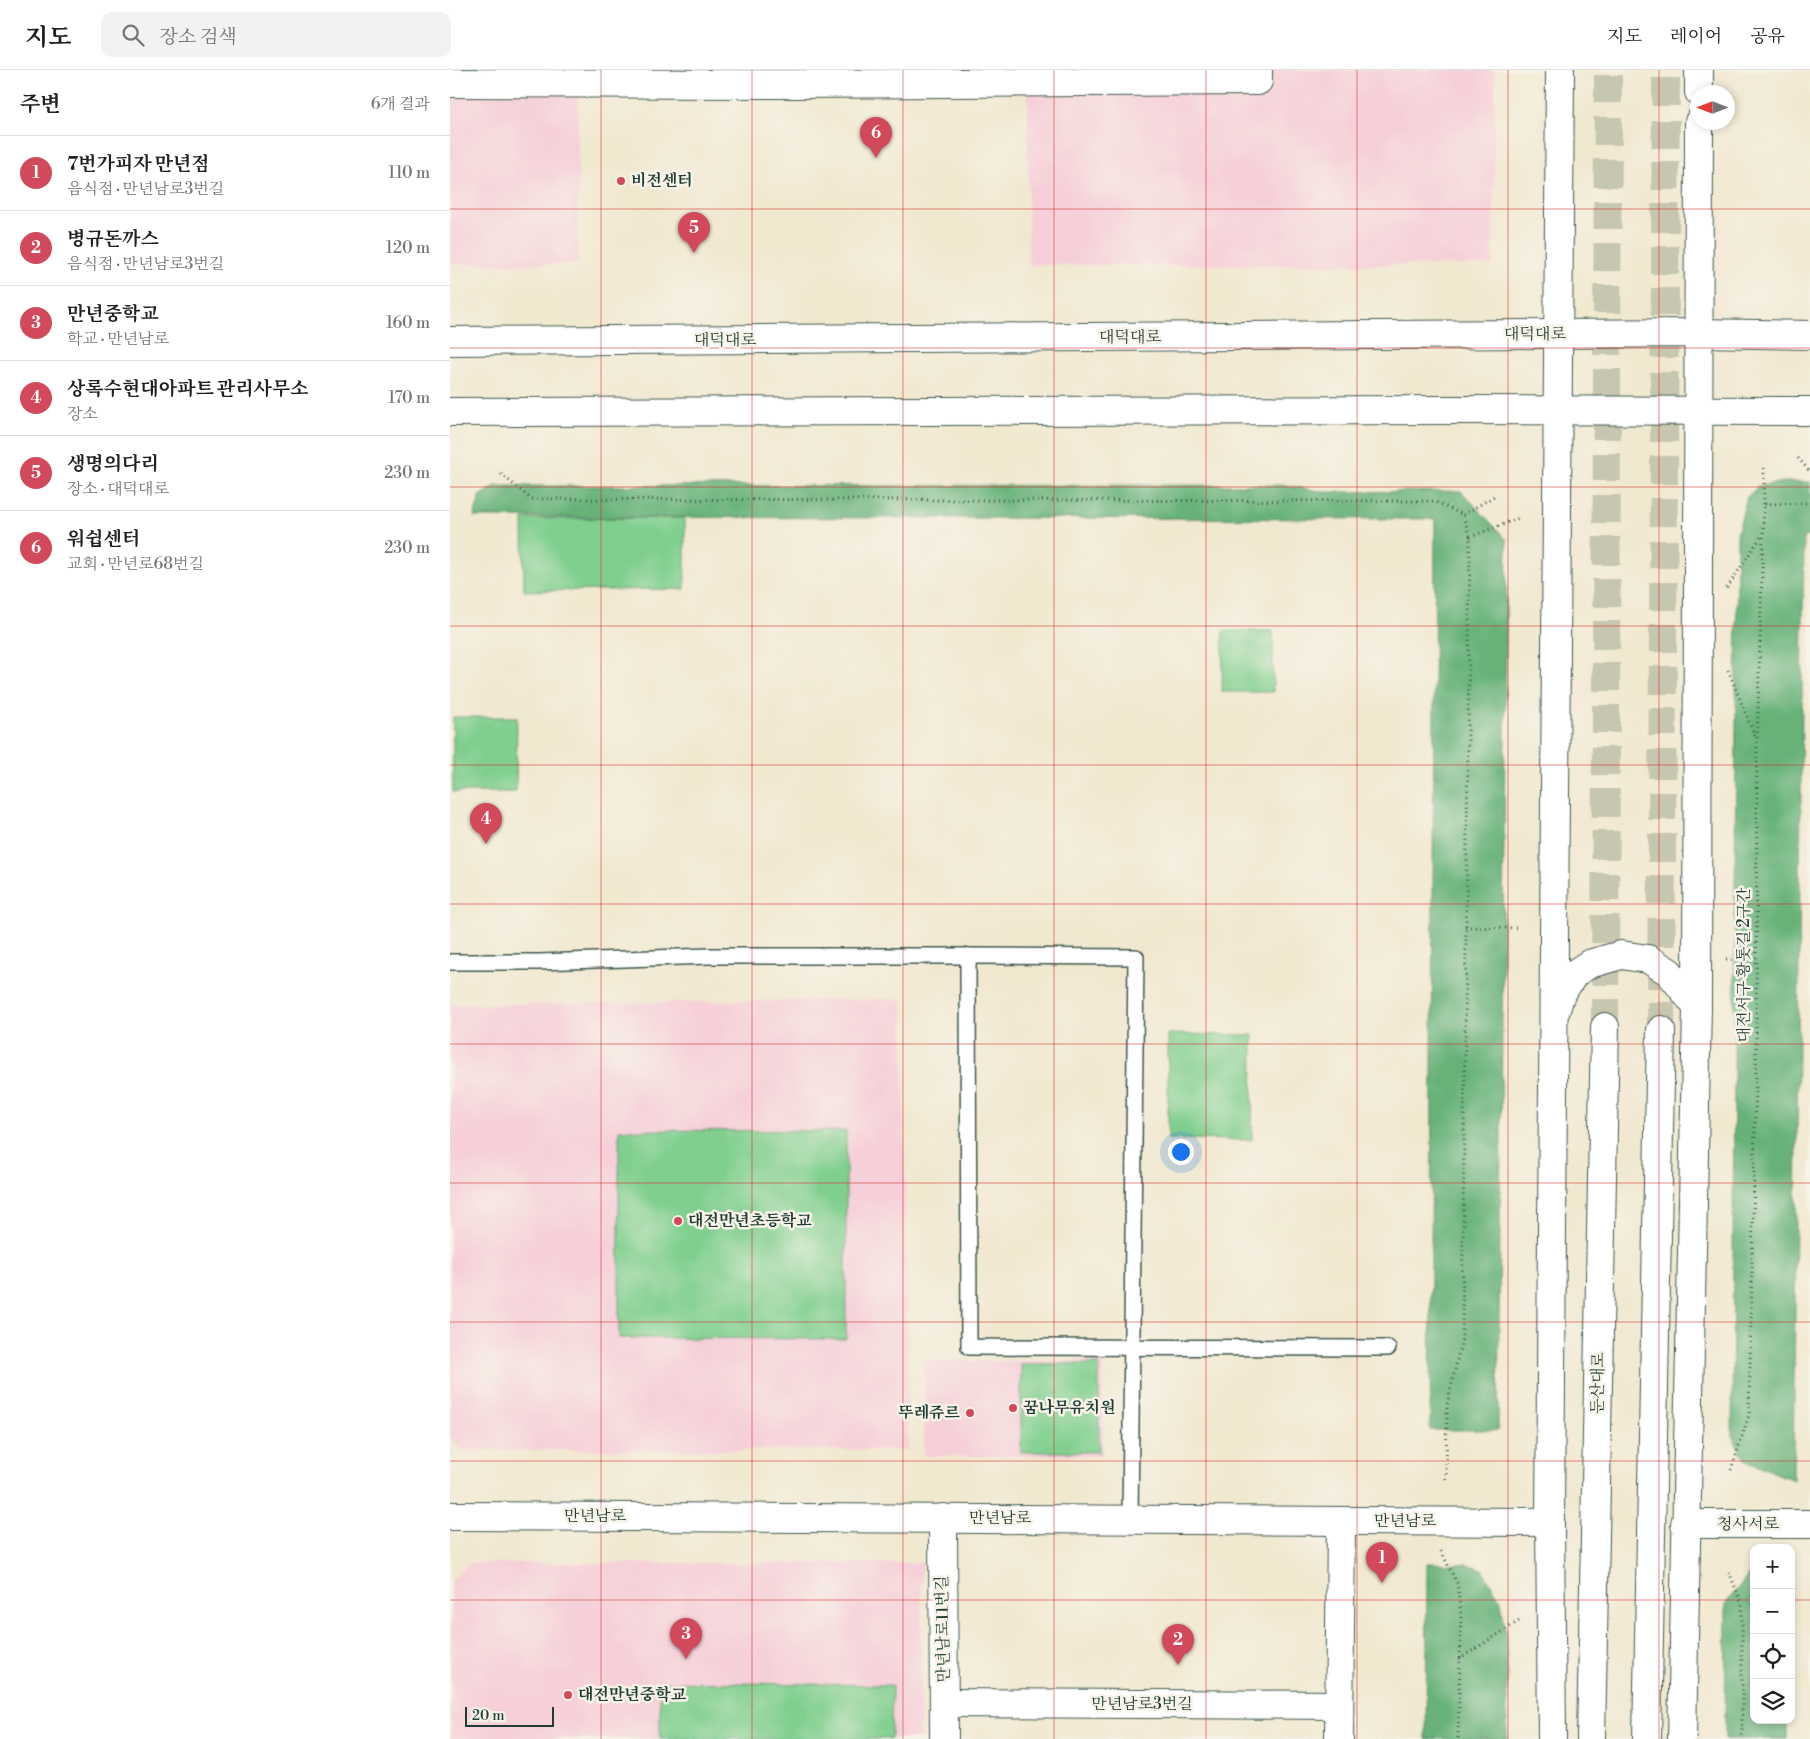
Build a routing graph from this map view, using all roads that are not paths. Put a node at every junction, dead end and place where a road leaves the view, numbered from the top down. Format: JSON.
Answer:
{"nodes":[{"id":1,"x":1258,"y":70,"type":"edge"},
{"id":2,"x":1560,"y":70,"type":"edge"},
{"id":3,"x":1699,"y":70,"type":"edge"},
{"id":4,"x":791,"y":77,"type":"edge"},
{"id":5,"x":450,"y":82,"type":"edge"},
{"id":6,"x":1699,"y":85,"type":"edge"},
{"id":7,"x":1699,"y":130,"type":"edge"},
{"id":8,"x":1558,"y":334,"type":"junction"},
{"id":9,"x":1698,"y":334,"type":"junction"},
{"id":10,"x":1810,"y":335,"type":"edge"},
{"id":11,"x":450,"y":342,"type":"edge"},
{"id":12,"x":1557,"y":410,"type":"junction"},
{"id":13,"x":1698,"y":410,"type":"junction"},
{"id":14,"x":1810,"y":411,"type":"edge"},
{"id":15,"x":450,"y":412,"type":"edge"},
{"id":16,"x":968,"y":956,"type":"junction"},
{"id":17,"x":450,"y":962,"type":"edge"},
{"id":18,"x":1697,"y":1007,"type":"junction"},
{"id":19,"x":1552,"y":1023,"type":"junction"},
{"id":20,"x":1605,"y":1027,"type":"tunnel mouth"},
{"id":21,"x":1661,"y":1030,"type":"tunnel mouth"},
{"id":22,"x":1132,"y":1347,"type":"junction"},
{"id":23,"x":1388,"y":1348,"type":"dead end"},
{"id":24,"x":450,"y":1516,"type":"edge"},
{"id":25,"x":943,"y":1518,"type":"junction"},
{"id":26,"x":1130,"y":1519,"type":"junction"},
{"id":27,"x":1341,"y":1521,"type":"junction"},
{"id":28,"x":1550,"y":1522,"type":"junction"},
{"id":29,"x":1685,"y":1524,"type":"junction"},
{"id":30,"x":1810,"y":1524,"type":"edge"},
{"id":31,"x":944,"y":1703,"type":"junction"},
{"id":32,"x":1339,"y":1705,"type":"junction"},
{"id":33,"x":944,"y":1739,"type":"edge"},
{"id":34,"x":1339,"y":1739,"type":"edge"},
{"id":35,"x":1552,"y":1739,"type":"edge"},
{"id":36,"x":1591,"y":1739,"type":"edge"},
{"id":37,"x":1647,"y":1739,"type":"edge"},
{"id":38,"x":1682,"y":1739,"type":"edge"}],
"edges":[{"from":1,"to":4,"type":"main road"},
{"from":2,"to":8,"type":"main road"},
{"from":3,"to":6,"type":"main road"},
{"from":4,"to":5,"type":"main road"},
{"from":7,"to":9,"type":"main road"},
{"from":8,"to":9,"type":"main road","name":"대덕대로"},
{"from":8,"to":11,"type":"main road","name":"대덕대로"},
{"from":8,"to":12,"type":"main road"},
{"from":9,"to":10,"type":"main road","name":"대덕대로"},
{"from":9,"to":13,"type":"main road"},
{"from":12,"to":13,"type":"main road"},
{"from":12,"to":15,"type":"main road"},
{"from":12,"to":19,"type":"main road"},
{"from":13,"to":14,"type":"main road"},
{"from":13,"to":18,"type":"main road"},
{"from":16,"to":17,"type":"lane"},
{"from":16,"to":22,"type":"lane"},
{"from":16,"to":22,"type":"lane"},
{"from":18,"to":19,"type":"main road"},
{"from":18,"to":29,"type":"main road"},
{"from":19,"to":28,"type":"main road"},
{"from":20,"to":36,"type":"main road","name":"둔산대로"},
{"from":21,"to":37,"type":"main road"},
{"from":22,"to":23,"type":"lane"},
{"from":22,"to":26,"type":"lane"},
{"from":24,"to":25,"type":"main road","name":"만년남로"},
{"from":25,"to":26,"type":"main road","name":"만년남로"},
{"from":25,"to":31,"type":"main road","name":"만년남로11번길"},
{"from":26,"to":27,"type":"main road","name":"만년남로"},
{"from":27,"to":28,"type":"main road","name":"만년남로"},
{"from":27,"to":32,"type":"main road"},
{"from":28,"to":35,"type":"main road"},
{"from":29,"to":30,"type":"main road","name":"청사서로"},
{"from":29,"to":38,"type":"main road"},
{"from":31,"to":32,"type":"main road","name":"만년남로3번길"},
{"from":31,"to":33,"type":"main road","name":"만년남로11번길"},
{"from":32,"to":34,"type":"main road"}]}
